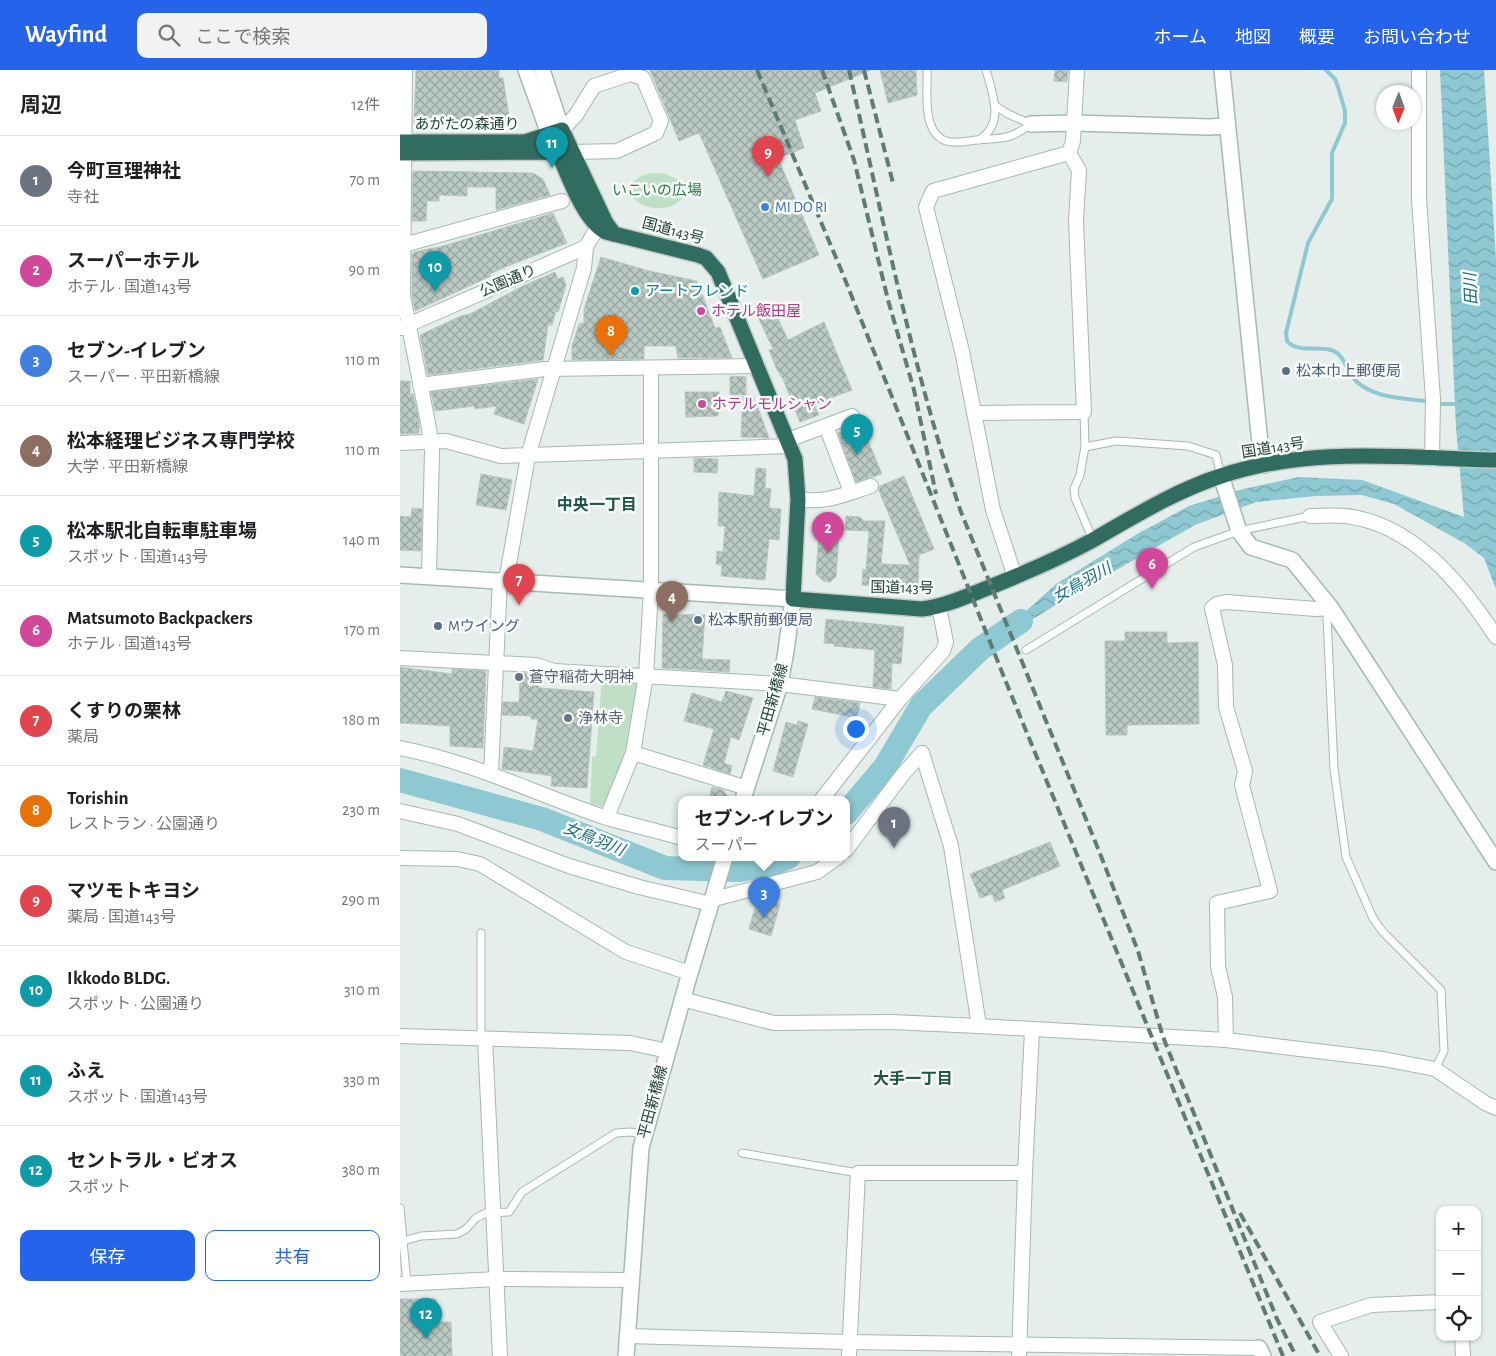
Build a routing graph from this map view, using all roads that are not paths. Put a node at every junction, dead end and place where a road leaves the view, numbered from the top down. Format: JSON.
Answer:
{"nodes":[{"id":1,"x":405,"y":70,"type":"edge"},
{"id":2,"x":526,"y":70,"type":"edge"},
{"id":3,"x":542,"y":70,"type":"edge"},
{"id":4,"x":927,"y":70,"type":"edge"},
{"id":5,"x":986,"y":70,"type":"edge"},
{"id":6,"x":1077,"y":70,"type":"edge"},
{"id":7,"x":1222,"y":70,"type":"edge"},
{"id":8,"x":1419,"y":70,"type":"edge"},
{"id":9,"x":997,"y":106,"type":"junction"},
{"id":10,"x":1075,"y":123,"type":"junction"},
{"id":11,"x":1031,"y":124,"type":"junction"},
{"id":12,"x":1228,"y":126,"type":"junction"},
{"id":13,"x":555,"y":132,"type":"junction"},
{"id":14,"x":978,"y":140,"type":"junction"},
{"id":15,"x":403,"y":147,"type":"edge"},
{"id":16,"x":565,"y":152,"type":"junction"},
{"id":17,"x":1069,"y":152,"type":"junction"},
{"id":18,"x":562,"y":201,"type":"dead end"},
{"id":19,"x":606,"y":228,"type":"junction"},
{"id":20,"x":402,"y":246,"type":"edge"},
{"id":21,"x":586,"y":247,"type":"junction"},
{"id":22,"x":404,"y":326,"type":"edge"},
{"id":23,"x":758,"y":366,"type":"junction"},
{"id":24,"x":651,"y":368,"type":"junction"},
{"id":25,"x":554,"y":369,"type":"junction"},
{"id":26,"x":420,"y":385,"type":"junction"},
{"id":27,"x":1084,"y":412,"type":"junction"},
{"id":28,"x":974,"y":413,"type":"junction"},
{"id":29,"x":850,"y":418,"type":"dead end"},
{"id":30,"x":826,"y":426,"type":"junction"},
{"id":31,"x":400,"y":442,"type":"edge"},
{"id":32,"x":431,"y":442,"type":"junction"},
{"id":33,"x":790,"y":443,"type":"junction"},
{"id":34,"x":1085,"y":447,"type":"junction"},
{"id":35,"x":652,"y":452,"type":"junction"},
{"id":36,"x":528,"y":456,"type":"junction"},
{"id":37,"x":1435,"y":458,"type":"junction"},
{"id":38,"x":1496,"y":460,"type":"edge"},
{"id":39,"x":1265,"y":464,"type":"junction"},
{"id":40,"x":1223,"y":481,"type":"junction"},
{"id":41,"x":871,"y":486,"type":"dead end"},
{"id":42,"x":852,"y":492,"type":"junction"},
{"id":43,"x":798,"y":499,"type":"junction"},
{"id":44,"x":1310,"y":516,"type":"joint"},
{"id":45,"x":1237,"y":527,"type":"junction"},
{"id":46,"x":1093,"y":540,"type":"junction"},
{"id":47,"x":400,"y":575,"type":"edge"},
{"id":48,"x":429,"y":576,"type":"junction"},
{"id":49,"x":1015,"y":577,"type":"junction"},
{"id":50,"x":503,"y":581,"type":"junction"},
{"id":51,"x":651,"y":590,"type":"junction"},
{"id":52,"x":793,"y":599,"type":"junction"},
{"id":53,"x":940,"y":606,"type":"junction"},
{"id":54,"x":1331,"y":608,"type":"junction"},
{"id":55,"x":1496,"y":637,"type":"edge"},
{"id":56,"x":1026,"y":650,"type":"dead end"},
{"id":57,"x":400,"y":658,"type":"edge"},
{"id":58,"x":496,"y":664,"type":"junction"},
{"id":59,"x":646,"y":675,"type":"junction"},
{"id":60,"x":780,"y":684,"type":"junction"},
{"id":61,"x":900,"y":699,"type":"junction"},
{"id":62,"x":400,"y":748,"type":"edge"},
{"id":63,"x":633,"y":752,"type":"junction"},
{"id":64,"x":491,"y":773,"type":"junction"},
{"id":65,"x":745,"y":794,"type":"edge"},
{"id":66,"x":824,"y":796,"type":"edge"},
{"id":67,"x":400,"y":811,"type":"edge"},
{"id":68,"x":607,"y":817,"type":"junction"},
{"id":69,"x":678,"y":837,"type":"edge"},
{"id":70,"x":850,"y":845,"type":"edge"},
{"id":71,"x":400,"y":858,"type":"edge"},
{"id":72,"x":724,"y":861,"type":"edge"},
{"id":73,"x":832,"y":861,"type":"edge"},
{"id":74,"x":1496,"y":862,"type":"edge"},
{"id":75,"x":713,"y":898,"type":"junction"},
{"id":76,"x":481,"y":933,"type":"dead end"},
{"id":77,"x":690,"y":973,"type":"junction"},
{"id":78,"x":682,"y":999,"type":"junction"},
{"id":79,"x":979,"y":1026,"type":"junction"},
{"id":80,"x":1032,"y":1030,"type":"junction"},
{"id":81,"x":400,"y":1036,"type":"edge"},
{"id":82,"x":483,"y":1039,"type":"junction"},
{"id":83,"x":1226,"y":1040,"type":"junction"},
{"id":84,"x":668,"y":1051,"type":"junction"},
{"id":85,"x":1435,"y":1069,"type":"junction"},
{"id":86,"x":1496,"y":1108,"type":"edge"},
{"id":87,"x":645,"y":1134,"type":"junction"},
{"id":88,"x":742,"y":1153,"type":"dead end"},
{"id":89,"x":858,"y":1173,"type":"junction"},
{"id":90,"x":1025,"y":1173,"type":"junction"},
{"id":91,"x":400,"y":1208,"type":"edge"},
{"id":92,"x":495,"y":1213,"type":"junction"},
{"id":93,"x":401,"y":1241,"type":"edge"},
{"id":94,"x":497,"y":1279,"type":"junction"},
{"id":95,"x":630,"y":1280,"type":"junction"},
{"id":96,"x":403,"y":1284,"type":"edge"},
{"id":97,"x":1436,"y":1302,"type":"edge"},
{"id":98,"x":627,"y":1336,"type":"junction"},
{"id":99,"x":1462,"y":1341,"type":"edge"},
{"id":100,"x":849,"y":1349,"type":"edge"},
{"id":101,"x":1019,"y":1350,"type":"edge"},
{"id":102,"x":1261,"y":1352,"type":"edge"},
{"id":103,"x":500,"y":1356,"type":"edge"},
{"id":104,"x":626,"y":1356,"type":"edge"},
{"id":105,"x":1341,"y":1356,"type":"edge"},
{"id":106,"x":1463,"y":1356,"type":"edge"}],
"edges":[{"from":1,"to":15,"type":"street"},
{"from":2,"to":13,"type":"street"},
{"from":3,"to":13,"type":"street"},
{"from":4,"to":14,"type":"lane"},
{"from":5,"to":9,"type":"lane"},
{"from":6,"to":10,"type":"street"},
{"from":7,"to":12,"type":"street"},
{"from":8,"to":37,"type":"street"},
{"from":9,"to":11,"type":"lane"},
{"from":9,"to":14,"type":"lane"},
{"from":10,"to":11,"type":"street"},
{"from":10,"to":12,"type":"street"},
{"from":10,"to":17,"type":"street"},
{"from":11,"to":14,"type":"lane"},
{"from":12,"to":39,"type":"street"},
{"from":13,"to":15,"type":"highway","name":"あがたの森通り"},
{"from":13,"to":16,"type":"highway"},
{"from":13,"to":16,"type":"street"},
{"from":15,"to":16,"type":"highway","name":"あがたの森通り"},
{"from":15,"to":20,"type":"street"},
{"from":16,"to":19,"type":"highway"},
{"from":17,"to":27,"type":"street"},
{"from":17,"to":28,"type":"street"},
{"from":18,"to":20,"type":"street"},
{"from":19,"to":21,"type":"street"},
{"from":19,"to":23,"type":"highway","name":"国道143号"},
{"from":20,"to":22,"type":"street"},
{"from":21,"to":22,"type":"street","name":"公園通り"},
{"from":21,"to":25,"type":"street"},
{"from":22,"to":26,"type":"street"},
{"from":23,"to":24,"type":"street"},
{"from":23,"to":33,"type":"highway","name":"国道143号"},
{"from":24,"to":25,"type":"street"},
{"from":24,"to":35,"type":"street"},
{"from":25,"to":26,"type":"street"},
{"from":25,"to":36,"type":"street"},
{"from":26,"to":32,"type":"street"},
{"from":27,"to":28,"type":"street"},
{"from":27,"to":34,"type":"lane"},
{"from":28,"to":49,"type":"street"},
{"from":29,"to":30,"type":"street"},
{"from":30,"to":33,"type":"street"},
{"from":30,"to":42,"type":"street"},
{"from":31,"to":32,"type":"street"},
{"from":32,"to":36,"type":"street"},
{"from":32,"to":48,"type":"street"},
{"from":33,"to":35,"type":"street"},
{"from":33,"to":43,"type":"highway","name":"国道143号"},
{"from":34,"to":40,"type":"lane"},
{"from":34,"to":46,"type":"lane"},
{"from":35,"to":36,"type":"street"},
{"from":35,"to":51,"type":"street"},
{"from":36,"to":50,"type":"street"},
{"from":37,"to":38,"type":"highway","name":"国道143号"},
{"from":37,"to":39,"type":"highway","name":"国道143号"},
{"from":39,"to":40,"type":"highway","name":"国道143号"},
{"from":40,"to":45,"type":"street"},
{"from":40,"to":46,"type":"highway","name":"国道143号"},
{"from":41,"to":42,"type":"street"},
{"from":42,"to":43,"type":"street"},
{"from":43,"to":52,"type":"highway","name":"国道143号"},
{"from":44,"to":45,"type":"lane"},
{"from":44,"to":55,"type":"street"},
{"from":45,"to":54,"type":"street"},
{"from":45,"to":56,"type":"lane"},
{"from":46,"to":49,"type":"highway","name":"国道143号"},
{"from":47,"to":48,"type":"street"},
{"from":48,"to":50,"type":"street"},
{"from":49,"to":53,"type":"highway","name":"国道143号"},
{"from":50,"to":51,"type":"street"},
{"from":50,"to":58,"type":"street"},
{"from":51,"to":52,"type":"street"},
{"from":51,"to":59,"type":"street"},
{"from":52,"to":53,"type":"highway","name":"国道143号"},
{"from":52,"to":60,"type":"street","name":"平田新橋線"},
{"from":53,"to":61,"type":"street"},
{"from":54,"to":74,"type":"street"},
{"from":54,"to":83,"type":"street"},
{"from":54,"to":85,"type":"lane"},
{"from":57,"to":58,"type":"street"},
{"from":58,"to":59,"type":"street"},
{"from":58,"to":64,"type":"street"},
{"from":59,"to":60,"type":"street"},
{"from":59,"to":63,"type":"street"},
{"from":60,"to":61,"type":"street"},
{"from":60,"to":65,"type":"street","name":"平田新橋線"},
{"from":61,"to":66,"type":"street"},
{"from":62,"to":64,"type":"street"},
{"from":63,"to":65,"type":"street"},
{"from":63,"to":68,"type":"street"},
{"from":64,"to":68,"type":"street"},
{"from":67,"to":75,"type":"street"},
{"from":68,"to":69,"type":"street"},
{"from":70,"to":79,"type":"street"},
{"from":71,"to":77,"type":"street"},
{"from":72,"to":75,"type":"street","name":"平田新橋線"},
{"from":73,"to":75,"type":"street"},
{"from":75,"to":77,"type":"street","name":"平田新橋線"},
{"from":76,"to":82,"type":"lane"},
{"from":77,"to":78,"type":"street","name":"平田新橋線"},
{"from":78,"to":79,"type":"street"},
{"from":78,"to":84,"type":"street","name":"平田新橋線"},
{"from":79,"to":80,"type":"street"},
{"from":80,"to":83,"type":"street"},
{"from":80,"to":90,"type":"street"},
{"from":81,"to":82,"type":"street"},
{"from":82,"to":84,"type":"street"},
{"from":82,"to":92,"type":"street"},
{"from":83,"to":85,"type":"street"},
{"from":84,"to":87,"type":"street","name":"平田新橋線"},
{"from":85,"to":86,"type":"street"},
{"from":87,"to":92,"type":"lane"},
{"from":87,"to":95,"type":"street","name":"平田新橋線"},
{"from":88,"to":89,"type":"lane"},
{"from":89,"to":90,"type":"street"},
{"from":89,"to":100,"type":"street"},
{"from":90,"to":101,"type":"street"},
{"from":91,"to":93,"type":"lane"},
{"from":92,"to":93,"type":"lane"},
{"from":92,"to":94,"type":"street"},
{"from":93,"to":96,"type":"lane"},
{"from":94,"to":95,"type":"street"},
{"from":94,"to":96,"type":"street"},
{"from":94,"to":103,"type":"street"},
{"from":95,"to":98,"type":"street","name":"平田新橋線"},
{"from":97,"to":105,"type":"street"},
{"from":98,"to":100,"type":"street"},
{"from":98,"to":104,"type":"street","name":"平田新橋線"},
{"from":99,"to":106,"type":"street"},
{"from":100,"to":101,"type":"street"},
{"from":101,"to":102,"type":"street"}]}
